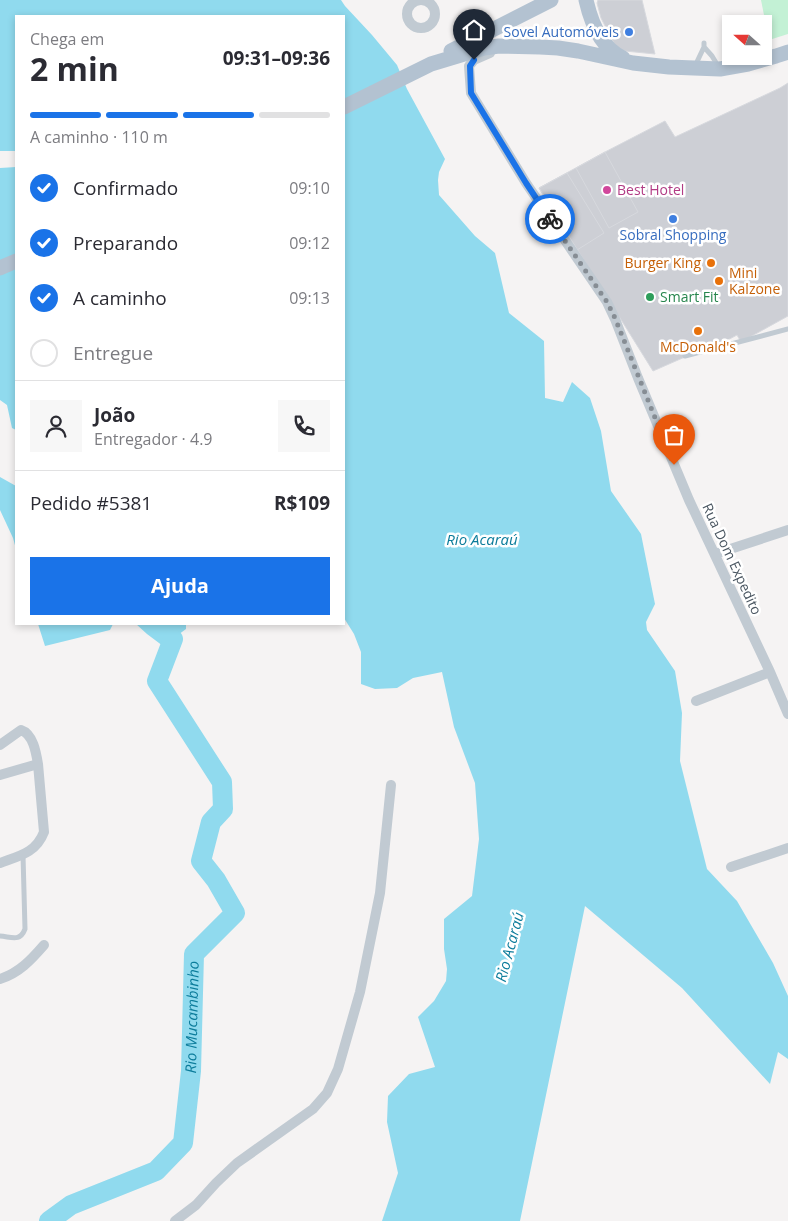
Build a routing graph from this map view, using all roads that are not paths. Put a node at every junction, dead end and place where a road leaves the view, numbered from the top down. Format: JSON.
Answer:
{"nodes":[{"id":1,"x":551,"y":0,"type":"edge"},
{"id":2,"x":586,"y":0,"type":"edge"},
{"id":3,"x":515,"y":46,"type":"junction"},
{"id":4,"x":788,"y":52,"type":"edge"},
{"id":5,"x":633,"y":63,"type":"junction"},
{"id":6,"x":431,"y":64,"type":"junction"},
{"id":7,"x":694,"y":68,"type":"junction"},
{"id":8,"x":720,"y":69,"type":"junction"},
{"id":9,"x":345,"y":107,"type":"edge"},
{"id":10,"x":15,"y":261,"type":"edge"},
{"id":11,"x":0,"y":268,"type":"edge"},
{"id":12,"x":788,"y":329,"type":"edge"},
{"id":13,"x":685,"y":356,"type":"dead end"},
{"id":14,"x":788,"y":530,"type":"edge"},
{"id":15,"x":715,"y":554,"type":"junction"},
{"id":16,"x":770,"y":672,"type":"junction"},
{"id":17,"x":696,"y":701,"type":"dead end"},
{"id":18,"x":788,"y":714,"type":"edge"},
{"id":19,"x":0,"y":745,"type":"edge"},
{"id":20,"x":38,"y":764,"type":"junction"},
{"id":21,"x":0,"y":775,"type":"edge"},
{"id":22,"x":392,"y":785,"type":"dead end"},
{"id":23,"x":788,"y":848,"type":"edge"},
{"id":24,"x":22,"y":855,"type":"junction"},
{"id":25,"x":0,"y":863,"type":"edge"},
{"id":26,"x":731,"y":867,"type":"dead end"},
{"id":27,"x":0,"y":936,"type":"edge"},
{"id":28,"x":44,"y":945,"type":"dead end"},
{"id":29,"x":0,"y":979,"type":"edge"},
{"id":30,"x":175,"y":1221,"type":"edge"}],
"edges":[{"from":1,"to":6,"type":"main road"},
{"from":2,"to":5,"type":"main road"},
{"from":3,"to":5,"type":"main road"},
{"from":3,"to":6,"type":"main road"},
{"from":3,"to":15,"type":"street","name":"Rua Dom Expedito"},
{"from":4,"to":8,"type":"main road"},
{"from":5,"to":7,"type":"main road"},
{"from":6,"to":9,"type":"main road"},
{"from":7,"to":8,"type":"main road"},
{"from":7,"to":8,"type":"lane"},
{"from":10,"to":11,"type":"main road"},
{"from":12,"to":13,"type":"lane"},
{"from":14,"to":15,"type":"street"},
{"from":15,"to":16,"type":"street","name":"Rua Dom Expedito"},
{"from":16,"to":17,"type":"street"},
{"from":16,"to":18,"type":"street","name":"Rua Dom Expedito"},
{"from":19,"to":20,"type":"street"},
{"from":20,"to":21,"type":"street"},
{"from":20,"to":24,"type":"street"},
{"from":22,"to":30,"type":"street"},
{"from":23,"to":26,"type":"street"},
{"from":24,"to":25,"type":"street"},
{"from":24,"to":27,"type":"lane"},
{"from":28,"to":29,"type":"street"}]}
